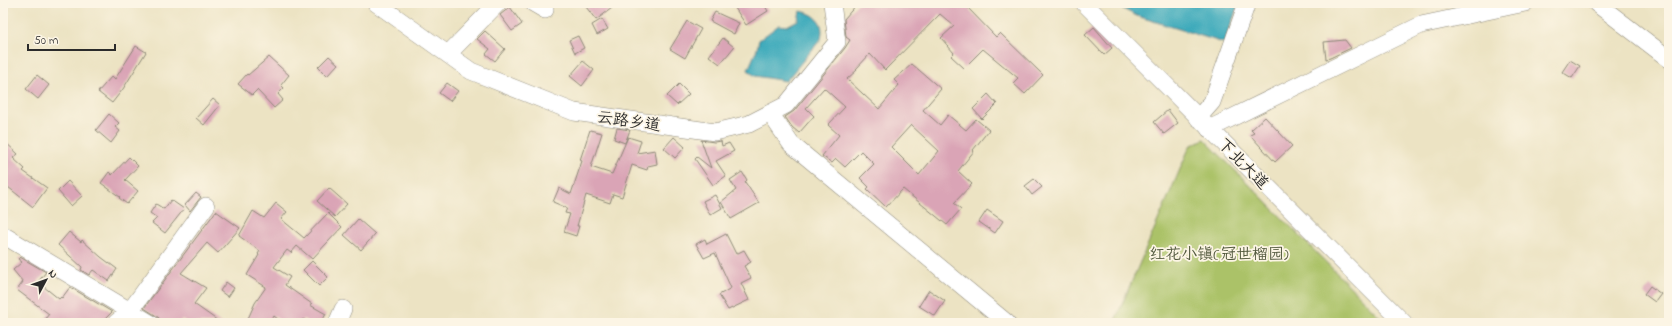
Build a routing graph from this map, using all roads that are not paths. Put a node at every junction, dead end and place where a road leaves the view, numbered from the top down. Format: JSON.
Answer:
{"nodes":[{"id":1,"x":376,"y":3,"type":"edge"},
{"id":2,"x":498,"y":3,"type":"edge"},
{"id":3,"x":533,"y":3,"type":"edge"},
{"id":4,"x":545,"y":3,"type":"edge"},
{"id":5,"x":832,"y":3,"type":"edge"},
{"id":6,"x":1084,"y":3,"type":"edge"},
{"id":7,"x":1247,"y":3,"type":"edge"},
{"id":8,"x":1525,"y":3,"type":"edge"},
{"id":9,"x":1596,"y":3,"type":"edge"},
{"id":10,"x":448,"y":54,"type":"junction"},
{"id":11,"x":1669,"y":59,"type":"edge"},
{"id":12,"x":770,"y":113,"type":"junction"},
{"id":13,"x":1203,"y":124,"type":"junction"},
{"id":14,"x":206,"y":206,"type":"dead end"},
{"id":15,"x":3,"y":234,"type":"edge"},
{"id":16,"x":130,"y":311,"type":"junction"},
{"id":17,"x":116,"y":323,"type":"edge"},
{"id":18,"x":150,"y":323,"type":"edge"},
{"id":19,"x":1007,"y":323,"type":"edge"},
{"id":20,"x":1404,"y":323,"type":"edge"}],
"edges":[{"from":1,"to":10,"type":"street","name":"云路乡道"},
{"from":2,"to":10,"type":"street"},
{"from":3,"to":4,"type":"street"},
{"from":5,"to":12,"type":"street","name":"云路乡道"},
{"from":6,"to":13,"type":"street","name":"下北大道"},
{"from":7,"to":13,"type":"street"},
{"from":8,"to":13,"type":"street"},
{"from":9,"to":11,"type":"street"},
{"from":10,"to":12,"type":"street","name":"云路乡道"},
{"from":12,"to":19,"type":"street"},
{"from":13,"to":20,"type":"street","name":"下北大道"},
{"from":14,"to":16,"type":"street"},
{"from":15,"to":16,"type":"street"},
{"from":16,"to":17,"type":"street"},
{"from":16,"to":18,"type":"street"}]}
